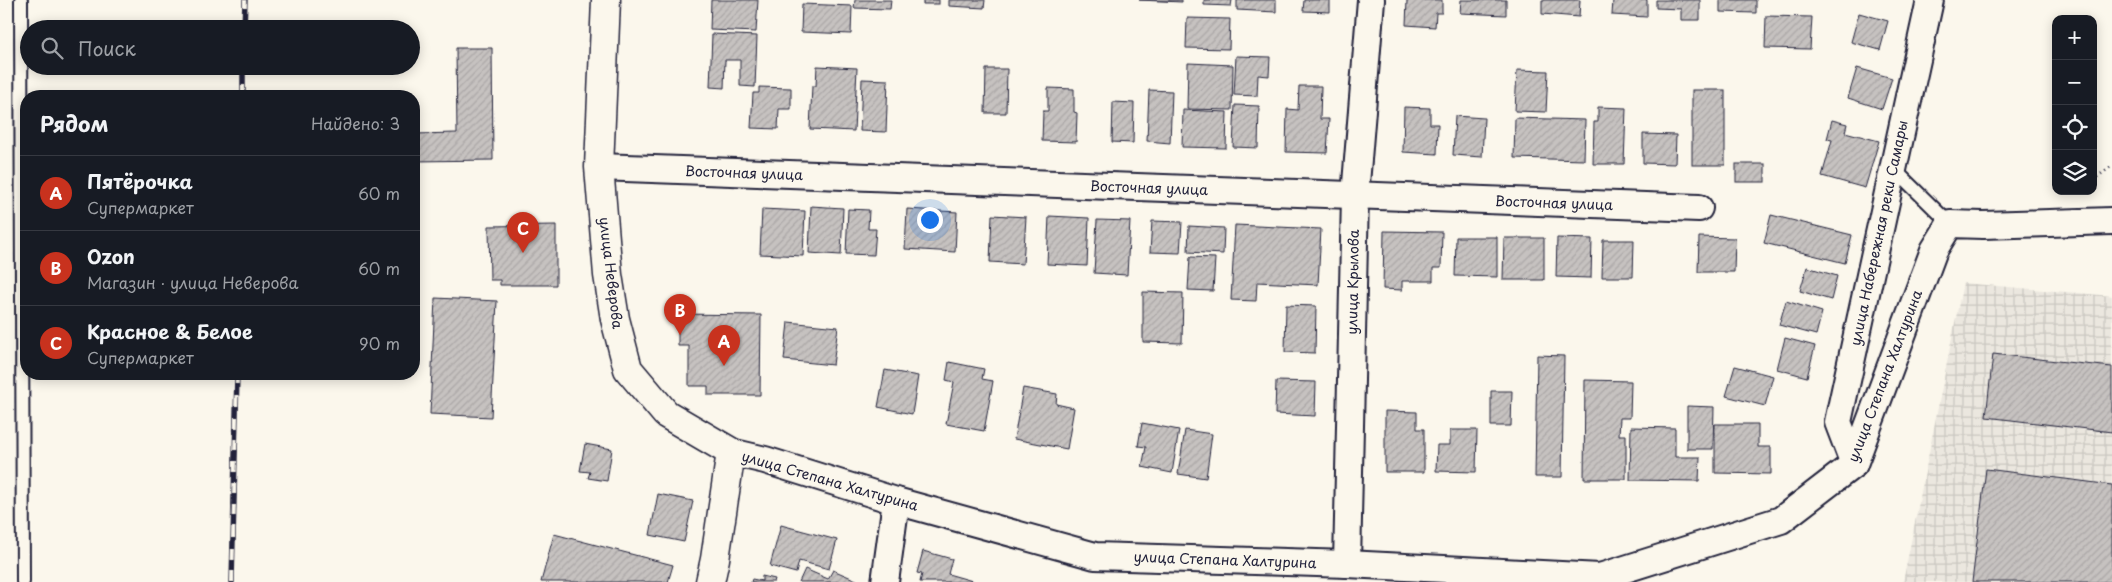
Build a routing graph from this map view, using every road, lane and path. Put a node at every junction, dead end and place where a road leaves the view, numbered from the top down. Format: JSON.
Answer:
{"nodes":[{"id":1,"x":21,"y":0,"type":"edge"},
{"id":2,"x":606,"y":0,"type":"edge"},
{"id":3,"x":1371,"y":0,"type":"edge"},
{"id":4,"x":1930,"y":0,"type":"edge"},
{"id":5,"x":21,"y":20,"type":"edge"},
{"id":6,"x":21,"y":75,"type":"edge"},
{"id":7,"x":21,"y":90,"type":"edge"},
{"id":8,"x":2112,"y":166,"type":"edge"},
{"id":9,"x":599,"y":167,"type":"junction"},
{"id":10,"x":1892,"y":168,"type":"junction"},
{"id":11,"x":2097,"y":177,"type":"edge"},
{"id":12,"x":1355,"y":196,"type":"junction"},
{"id":13,"x":1699,"y":208,"type":"dead end"},
{"id":14,"x":2112,"y":221,"type":"edge"},
{"id":15,"x":1950,"y":224,"type":"junction"},
{"id":16,"x":22,"y":380,"type":"edge"},
{"id":17,"x":731,"y":452,"type":"junction"},
{"id":18,"x":1854,"y":464,"type":"junction"},
{"id":19,"x":896,"y":501,"type":"junction"},
{"id":20,"x":1347,"y":564,"type":"junction"},
{"id":21,"x":23,"y":582,"type":"edge"},
{"id":22,"x":710,"y":582,"type":"edge"},
{"id":23,"x":885,"y":582,"type":"edge"}],
"edges":[{"from":1,"to":5,"type":"lane"},
{"from":2,"to":9,"type":"street","name":"улица Неверова"},
{"from":3,"to":12,"type":"street","name":"улица Крылова"},
{"from":4,"to":10,"type":"street","name":"улица Набережная реки Самары"},
{"from":6,"to":7,"type":"lane"},
{"from":8,"to":11,"type":"path"},
{"from":9,"to":12,"type":"street","name":"Восточная улица"},
{"from":9,"to":17,"type":"street","name":"улица Неверова"},
{"from":10,"to":15,"type":"lane"},
{"from":10,"to":18,"type":"street","name":"улица Набережная реки Самары"},
{"from":12,"to":13,"type":"street","name":"Восточная улица"},
{"from":12,"to":20,"type":"street","name":"улица Крылова"},
{"from":14,"to":15,"type":"street"},
{"from":15,"to":18,"type":"street","name":"улица Степана Халтурина"},
{"from":16,"to":21,"type":"lane"},
{"from":17,"to":19,"type":"street","name":"улица Степана Халтурина"},
{"from":17,"to":22,"type":"street"},
{"from":18,"to":20,"type":"street","name":"улица Степана Халтурина"},
{"from":19,"to":20,"type":"street","name":"улица Степана Халтурина"},
{"from":19,"to":23,"type":"street"}]}
